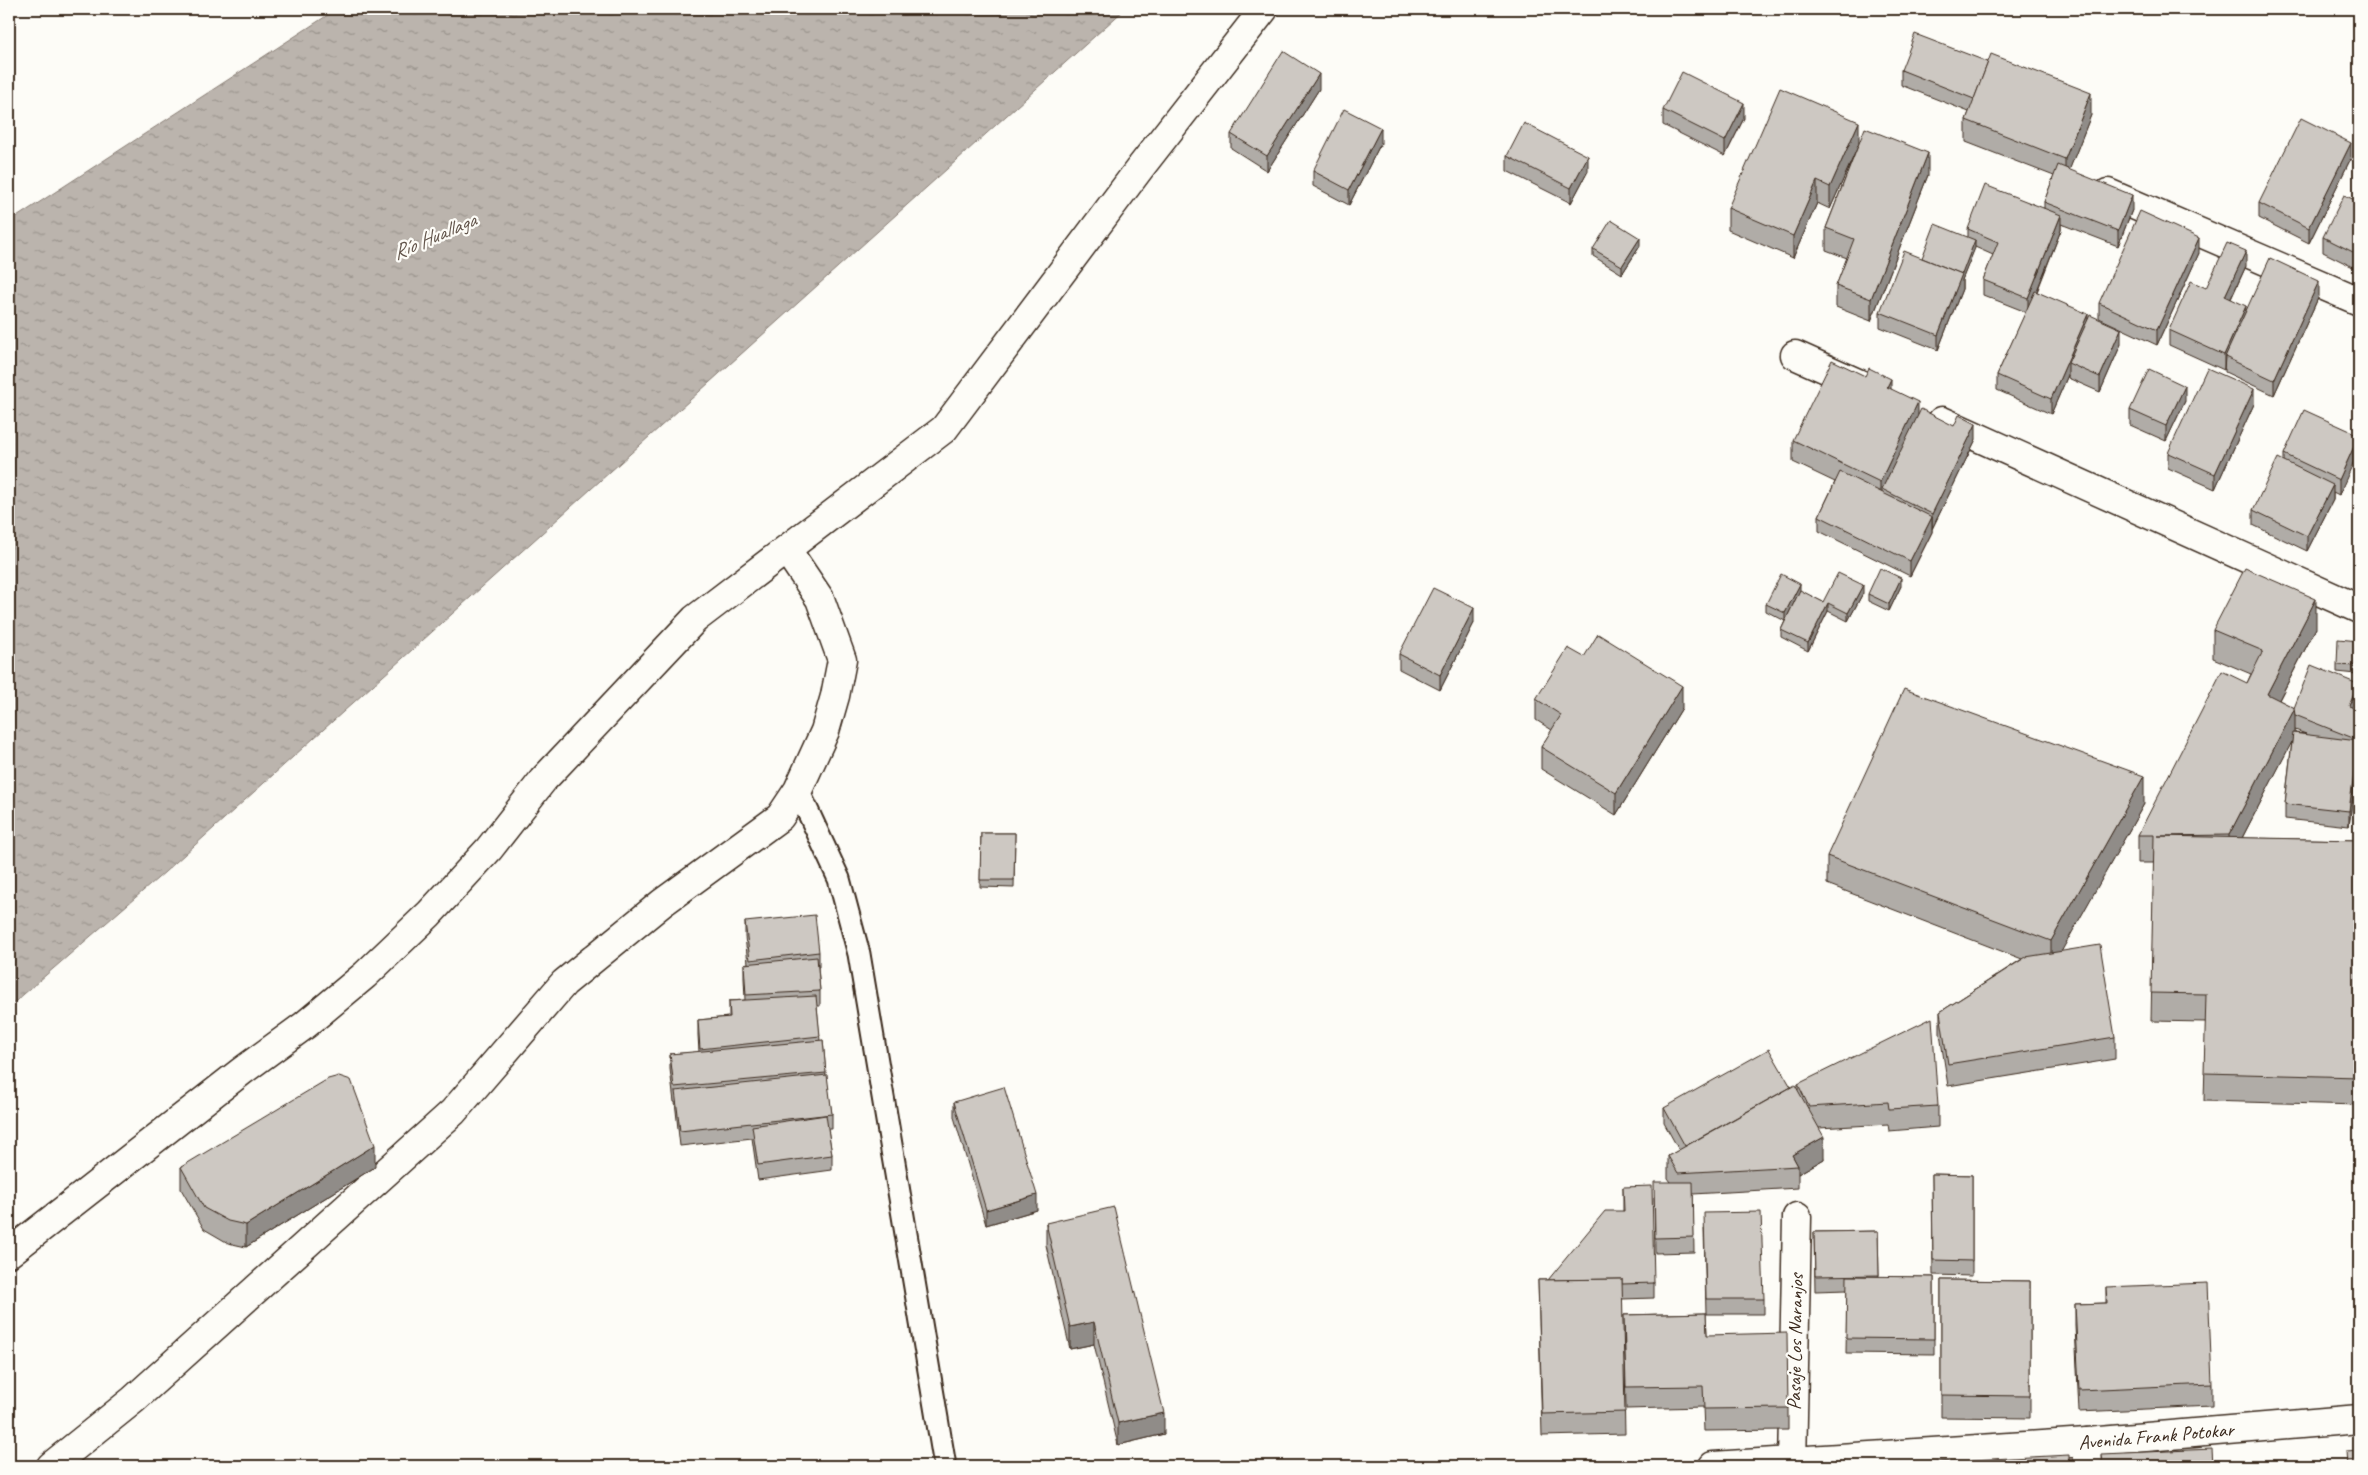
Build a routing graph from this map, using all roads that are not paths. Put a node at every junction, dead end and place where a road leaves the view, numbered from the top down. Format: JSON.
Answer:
{"nodes":[{"id":1,"x":1264,"y":9,"type":"edge"},
{"id":2,"x":2108,"y":193,"type":"edge"},
{"id":3,"x":2359,"y":301,"type":"edge"},
{"id":4,"x":1795,"y":354,"type":"dead end"},
{"id":5,"x":1886,"y":396,"type":"edge"},
{"id":6,"x":1922,"y":412,"type":"edge"},
{"id":7,"x":787,"y":550,"type":"junction"},
{"id":8,"x":2359,"y":609,"type":"edge"},
{"id":9,"x":798,"y":790,"type":"junction"},
{"id":10,"x":1797,"y":1217,"type":"dead end"},
{"id":11,"x":9,"y":1253,"type":"edge"},
{"id":12,"x":2359,"y":1420,"type":"edge"},
{"id":13,"x":2088,"y":1454,"type":"edge"},
{"id":14,"x":1792,"y":1464,"type":"edge"},
{"id":15,"x":51,"y":1466,"type":"edge"},
{"id":16,"x":945,"y":1466,"type":"edge"},
{"id":17,"x":1713,"y":1466,"type":"edge"}],
"edges":[{"from":1,"to":7,"type":"street"},
{"from":2,"to":3,"type":"street"},
{"from":4,"to":5,"type":"street"},
{"from":6,"to":8,"type":"street"},
{"from":7,"to":9,"type":"street"},
{"from":7,"to":11,"type":"street"},
{"from":9,"to":15,"type":"street"},
{"from":9,"to":16,"type":"lane"},
{"from":10,"to":14,"type":"street","name":"Pasaje Los Naranjos"},
{"from":12,"to":13,"type":"street","name":"Avenida Frank Potokar"},
{"from":13,"to":14,"type":"street","name":"Avenida Frank Potokar"},
{"from":14,"to":17,"type":"street","name":"Avenida Frank Potokar"}]}
